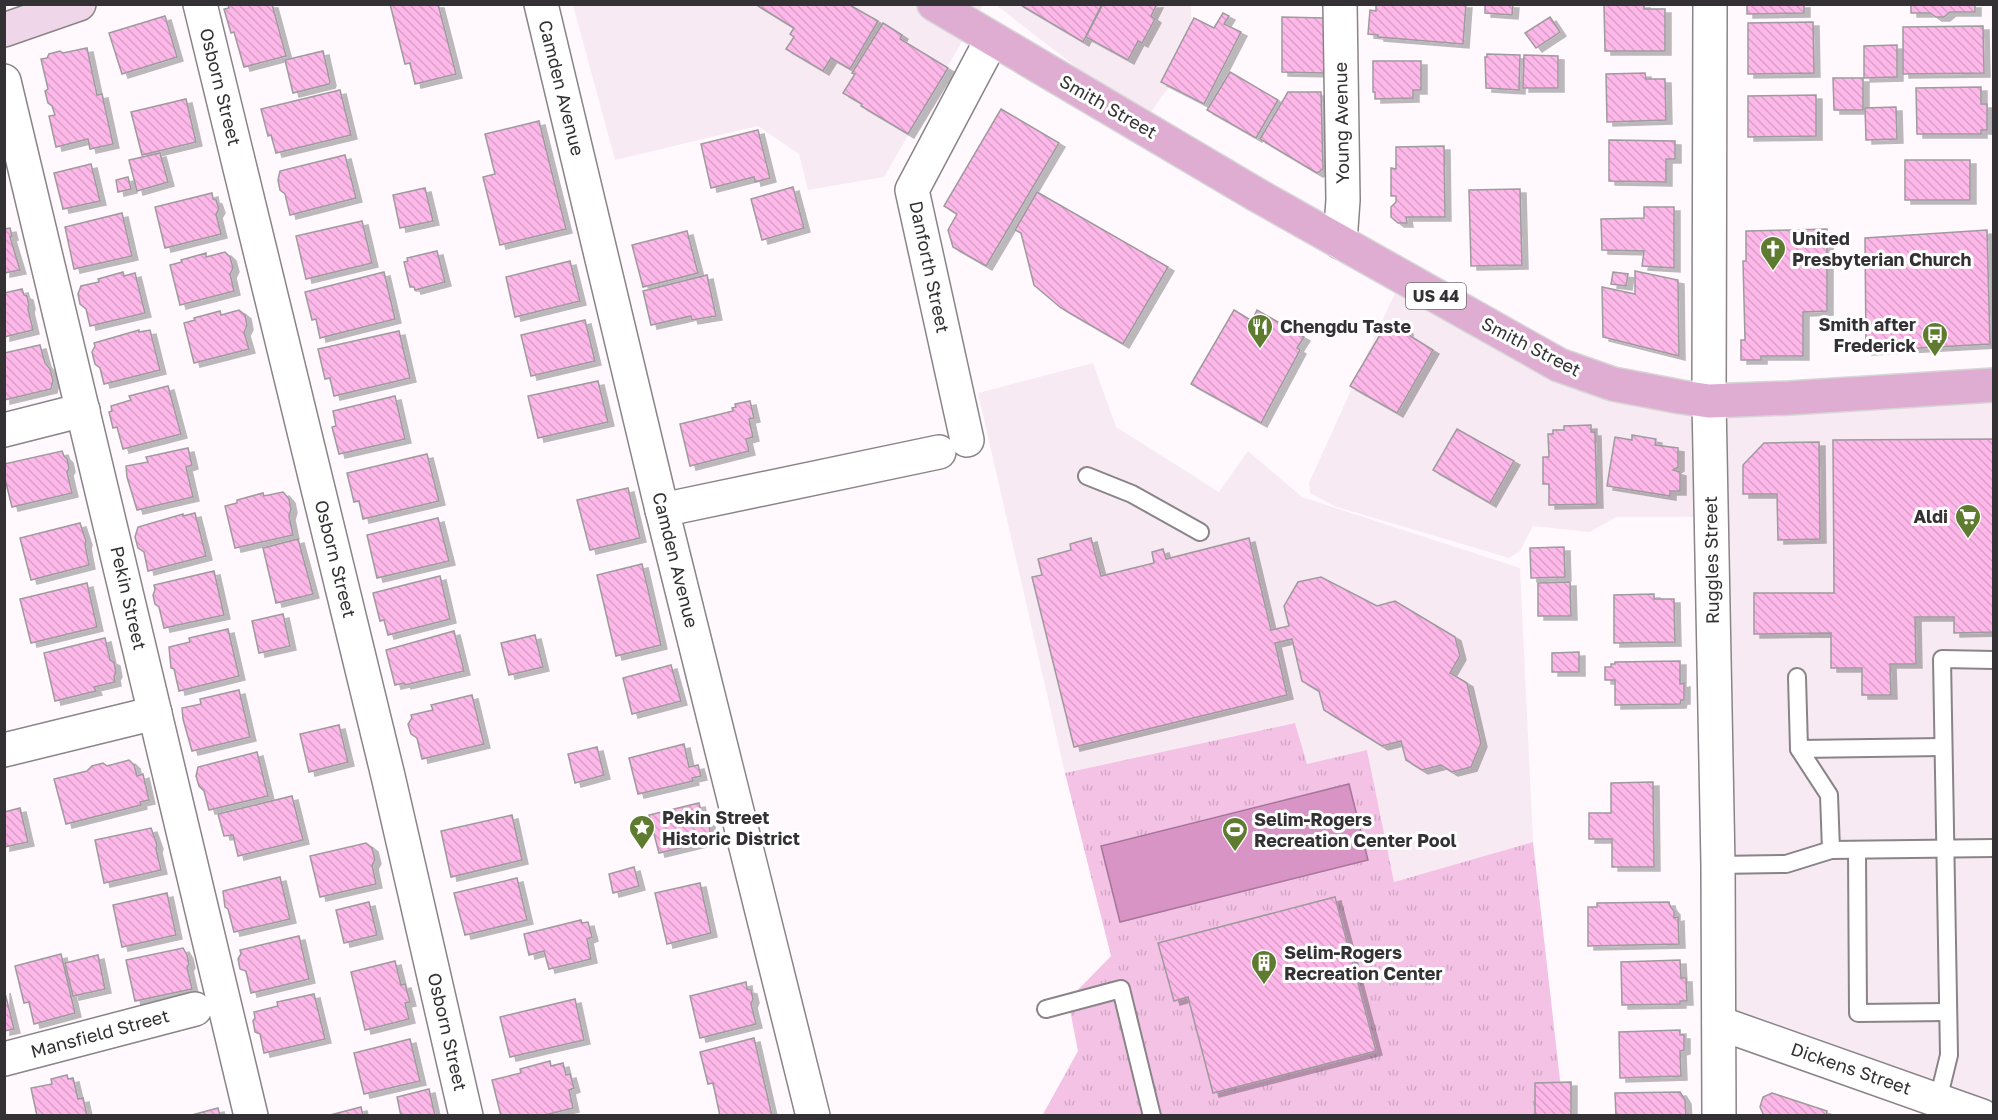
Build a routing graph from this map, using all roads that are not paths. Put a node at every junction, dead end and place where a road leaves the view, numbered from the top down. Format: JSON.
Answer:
{"nodes":[{"id":1,"x":80,"y":4,"type":"edge"},
{"id":2,"x":200,"y":4,"type":"edge"},
{"id":3,"x":541,"y":4,"type":"edge"},
{"id":4,"x":934,"y":4,"type":"edge"},
{"id":5,"x":1340,"y":4,"type":"edge"},
{"id":6,"x":1710,"y":4,"type":"edge"},
{"id":7,"x":4,"y":30,"type":"edge"},
{"id":8,"x":992,"y":39,"type":"junction"},
{"id":9,"x":4,"y":81,"type":"edge"},
{"id":10,"x":1340,"y":242,"type":"junction"},
{"id":11,"x":1994,"y":385,"type":"edge"},
{"id":12,"x":1709,"y":401,"type":"junction"},
{"id":13,"x":83,"y":410,"type":"junction"},
{"id":14,"x":4,"y":430,"type":"edge"},
{"id":15,"x":1087,"y":476,"type":"dead end"},
{"id":16,"x":662,"y":510,"type":"junction"},
{"id":17,"x":1200,"y":532,"type":"dead end"},
{"id":18,"x":1994,"y":660,"type":"edge"},
{"id":19,"x":1797,"y":677,"type":"dead end"},
{"id":20,"x":155,"y":713,"type":"junction"},
{"id":21,"x":1943,"y":747,"type":"junction"},
{"id":22,"x":4,"y":750,"type":"edge"},
{"id":23,"x":1799,"y":750,"type":"junction"},
{"id":24,"x":1994,"y":848,"type":"edge"},
{"id":25,"x":1944,"y":849,"type":"junction"},
{"id":26,"x":1832,"y":850,"type":"junction"},
{"id":27,"x":1857,"y":850,"type":"junction"},
{"id":28,"x":1718,"y":865,"type":"junction"},
{"id":29,"x":195,"y":1009,"type":"dead end"},
{"id":30,"x":1046,"y":1009,"type":"dead end"},
{"id":31,"x":1948,"y":1012,"type":"junction"},
{"id":32,"x":1719,"y":1023,"type":"junction"},
{"id":33,"x":4,"y":1059,"type":"edge"},
{"id":34,"x":1938,"y":1100,"type":"junction"},
{"id":35,"x":251,"y":1116,"type":"edge"},
{"id":36,"x":466,"y":1116,"type":"edge"},
{"id":37,"x":813,"y":1116,"type":"edge"},
{"id":38,"x":1152,"y":1116,"type":"edge"},
{"id":39,"x":1719,"y":1116,"type":"edge"},
{"id":40,"x":1982,"y":1116,"type":"edge"}],
"edges":[{"from":1,"to":7,"type":"main road"},
{"from":2,"to":36,"type":"street","name":"Osborn Street"},
{"from":3,"to":16,"type":"street","name":"Camden Avenue"},
{"from":4,"to":8,"type":"main road","name":"Smith Street","number":"US 44"},
{"from":5,"to":10,"type":"street","name":"Young Avenue"},
{"from":6,"to":12,"type":"street","name":"Ruggles Street"},
{"from":8,"to":10,"type":"main road","name":"Smith Street","number":"US 44"},
{"from":8,"to":16,"type":"street","name":"Danforth Street"},
{"from":9,"to":13,"type":"street","name":"Pekin Street"},
{"from":10,"to":12,"type":"main road","name":"Smith Street","number":"US 44"},
{"from":11,"to":12,"type":"main road","name":"Smith Street","number":"US 44"},
{"from":12,"to":28,"type":"street","name":"Ruggles Street"},
{"from":13,"to":14,"type":"street"},
{"from":13,"to":20,"type":"street","name":"Pekin Street"},
{"from":15,"to":17,"type":"lane"},
{"from":16,"to":37,"type":"street","name":"Camden Avenue"},
{"from":18,"to":21,"type":"lane"},
{"from":19,"to":23,"type":"lane"},
{"from":20,"to":22,"type":"street"},
{"from":20,"to":35,"type":"street","name":"Pekin Street"},
{"from":21,"to":23,"type":"lane"},
{"from":21,"to":25,"type":"lane"},
{"from":23,"to":26,"type":"lane"},
{"from":24,"to":25,"type":"lane"},
{"from":25,"to":27,"type":"lane"},
{"from":25,"to":31,"type":"lane"},
{"from":26,"to":27,"type":"lane"},
{"from":26,"to":28,"type":"lane"},
{"from":27,"to":31,"type":"lane"},
{"from":28,"to":32,"type":"street","name":"Ruggles Street"},
{"from":29,"to":33,"type":"street","name":"Mansfield Street"},
{"from":30,"to":38,"type":"lane"},
{"from":31,"to":34,"type":"lane"},
{"from":32,"to":34,"type":"street","name":"Dickens Street"},
{"from":32,"to":39,"type":"street","name":"Ruggles Street"},
{"from":34,"to":40,"type":"street","name":"Dickens Street"}]}
